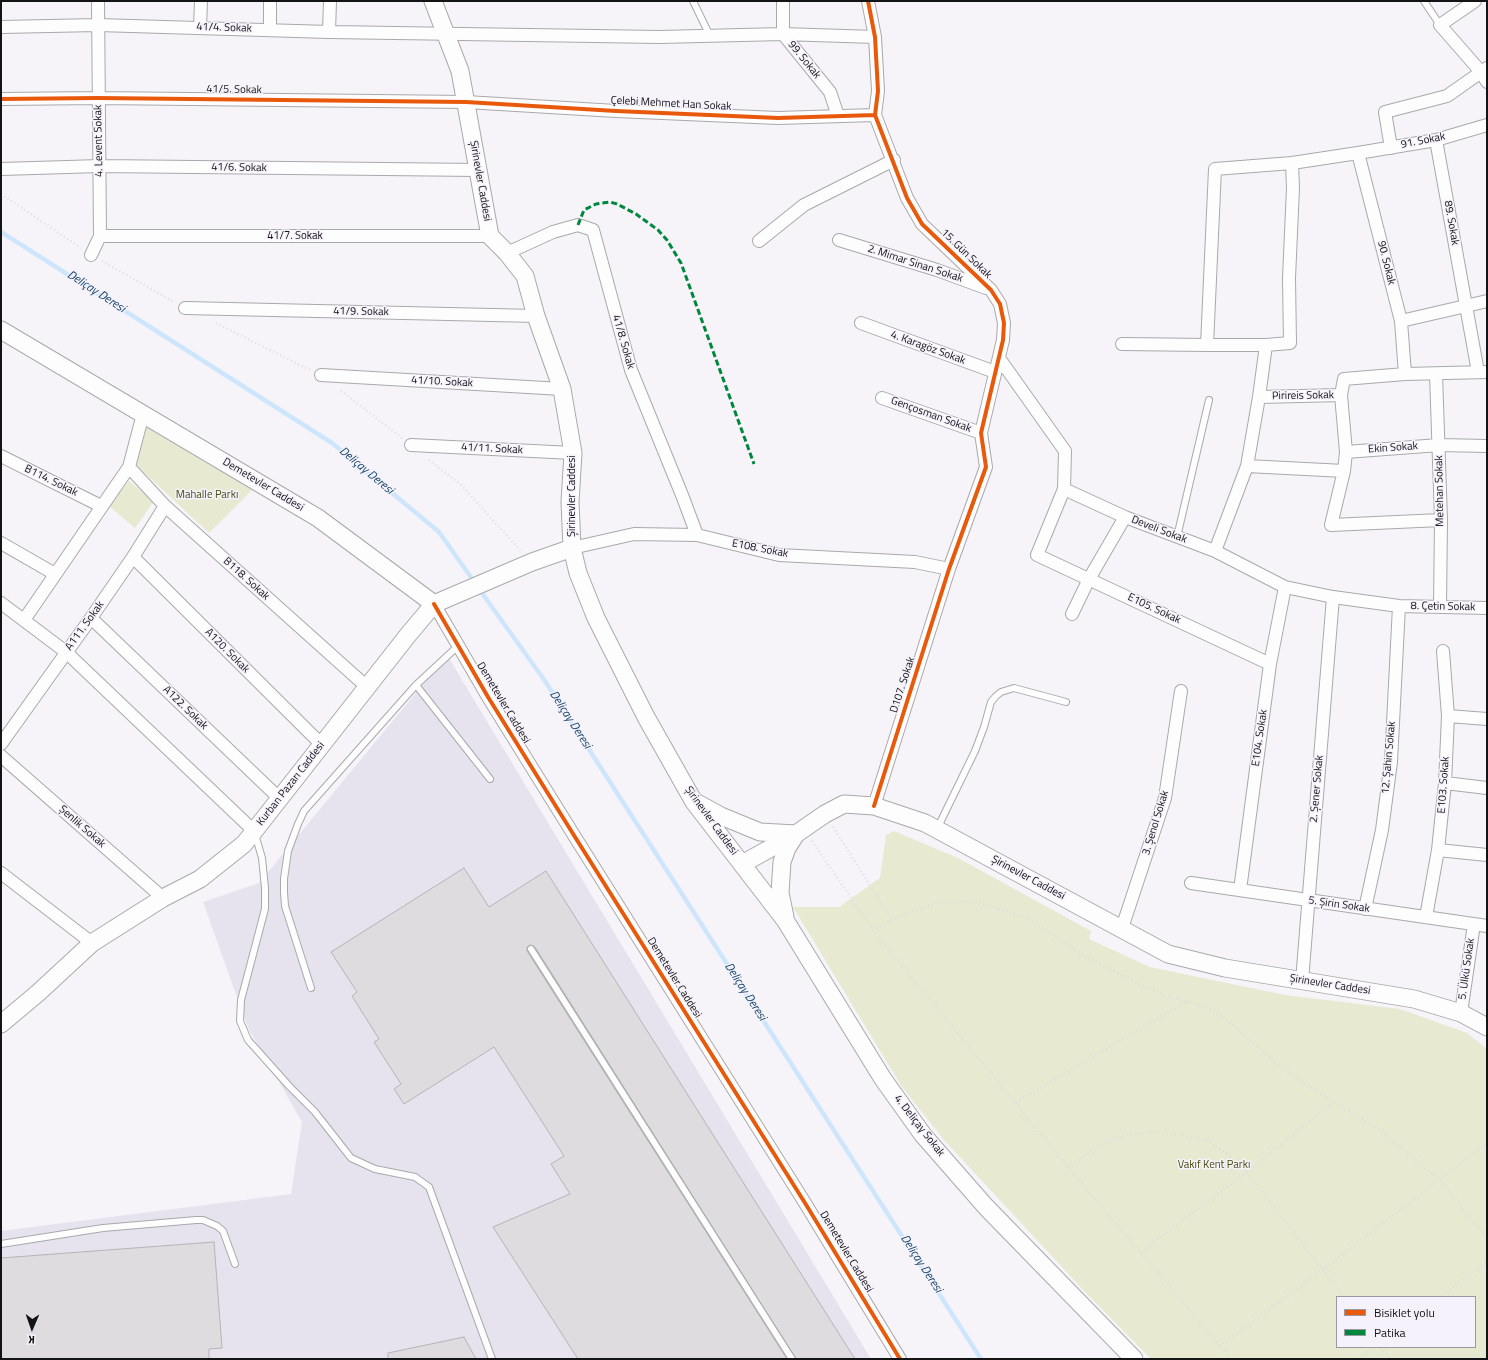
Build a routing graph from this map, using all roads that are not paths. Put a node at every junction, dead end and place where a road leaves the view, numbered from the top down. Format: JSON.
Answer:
{"nodes":[{"id":1,"x":98,"y":1,"type":"edge"},
{"id":2,"x":201,"y":1,"type":"edge"},
{"id":3,"x":270,"y":1,"type":"edge"},
{"id":4,"x":330,"y":1,"type":"edge"},
{"id":5,"x":433,"y":1,"type":"edge"},
{"id":6,"x":693,"y":1,"type":"edge"},
{"id":7,"x":783,"y":1,"type":"edge"},
{"id":8,"x":868,"y":1,"type":"edge"},
{"id":9,"x":1424,"y":1,"type":"edge"},
{"id":10,"x":1475,"y":1,"type":"edge"},
{"id":11,"x":98,"y":25,"type":"junction"},
{"id":12,"x":1440,"y":25,"type":"junction"},
{"id":13,"x":1,"y":27,"type":"edge"},
{"id":14,"x":200,"y":28,"type":"junction"},
{"id":15,"x":270,"y":30,"type":"junction"},
{"id":16,"x":329,"y":32,"type":"junction"},
{"id":17,"x":447,"y":34,"type":"junction"},
{"id":18,"x":783,"y":34,"type":"junction"},
{"id":19,"x":710,"y":36,"type":"junction"},
{"id":20,"x":875,"y":37,"type":"junction"},
{"id":21,"x":1484,"y":70,"type":"edge"},
{"id":22,"x":1487,"y":82,"type":"edge"},
{"id":23,"x":98,"y":98,"type":"junction"},
{"id":24,"x":1,"y":99,"type":"edge"},
{"id":25,"x":466,"y":102,"type":"junction"},
{"id":26,"x":875,"y":115,"type":"junction"},
{"id":27,"x":838,"y":116,"type":"junction"},
{"id":28,"x":1487,"y":125,"type":"edge"},
{"id":29,"x":1436,"y":140,"type":"junction"},
{"id":30,"x":1391,"y":148,"type":"junction"},
{"id":31,"x":1358,"y":153,"type":"junction"},
{"id":32,"x":894,"y":160,"type":"junction"},
{"id":33,"x":1292,"y":163,"type":"junction"},
{"id":34,"x":100,"y":166,"type":"junction"},
{"id":35,"x":1,"y":169,"type":"edge"},
{"id":36,"x":478,"y":170,"type":"junction"},
{"id":37,"x":100,"y":236,"type":"junction"},
{"id":38,"x":490,"y":236,"type":"junction"},
{"id":39,"x":839,"y":240,"type":"dead end"},
{"id":40,"x":759,"y":241,"type":"dead end"},
{"id":41,"x":508,"y":253,"type":"junction"},
{"id":42,"x":91,"y":255,"type":"road end"},
{"id":43,"x":991,"y":290,"type":"junction"},
{"id":44,"x":1487,"y":301,"type":"edge"},
{"id":45,"x":1466,"y":305,"type":"junction"},
{"id":46,"x":185,"y":308,"type":"road end"},
{"id":47,"x":536,"y":316,"type":"junction"},
{"id":48,"x":1401,"y":321,"type":"junction"},
{"id":49,"x":861,"y":323,"type":"dead end"},
{"id":50,"x":1,"y":330,"type":"edge"},
{"id":51,"x":1122,"y":344,"type":"dead end"},
{"id":52,"x":1266,"y":345,"type":"junction"},
{"id":53,"x":1207,"y":346,"type":"junction"},
{"id":54,"x":999,"y":358,"type":"junction"},
{"id":55,"x":995,"y":372,"type":"junction"},
{"id":56,"x":1483,"y":372,"type":"edge"},
{"id":57,"x":1405,"y":374,"type":"junction"},
{"id":58,"x":1436,"y":374,"type":"junction"},
{"id":59,"x":321,"y":376,"type":"road end"},
{"id":60,"x":562,"y":389,"type":"junction"},
{"id":61,"x":1341,"y":395,"type":"junction"},
{"id":62,"x":1259,"y":397,"type":"junction"},
{"id":63,"x":882,"y":398,"type":"dead end"},
{"id":64,"x":1209,"y":400,"type":"dead end"},
{"id":65,"x":143,"y":414,"type":"junction"},
{"id":66,"x":981,"y":433,"type":"junction"},
{"id":67,"x":411,"y":445,"type":"road end"},
{"id":68,"x":1439,"y":445,"type":"junction"},
{"id":69,"x":1487,"y":446,"type":"edge"},
{"id":70,"x":1346,"y":452,"type":"junction"},
{"id":71,"x":573,"y":453,"type":"junction"},
{"id":72,"x":1,"y":456,"type":"edge"},
{"id":73,"x":1247,"y":466,"type":"junction"},
{"id":74,"x":129,"y":467,"type":"junction"},
{"id":75,"x":1344,"y":471,"type":"junction"},
{"id":76,"x":1064,"y":489,"type":"junction"},
{"id":77,"x":101,"y":506,"type":"junction"},
{"id":78,"x":165,"y":506,"type":"junction"},
{"id":79,"x":1125,"y":517,"type":"junction"},
{"id":80,"x":1441,"y":520,"type":"junction"},
{"id":81,"x":697,"y":536,"type":"junction"},
{"id":82,"x":1177,"y":537,"type":"junction"},
{"id":83,"x":1,"y":543,"type":"edge"},
{"id":84,"x":572,"y":548,"type":"junction"},
{"id":85,"x":1215,"y":552,"type":"junction"},
{"id":86,"x":133,"y":557,"type":"junction"},
{"id":87,"x":949,"y":569,"type":"junction"},
{"id":88,"x":54,"y":574,"type":"junction"},
{"id":89,"x":1088,"y":579,"type":"junction"},
{"id":90,"x":1285,"y":587,"type":"junction"},
{"id":91,"x":1333,"y":597,"type":"junction"},
{"id":92,"x":440,"y":602,"type":"junction"},
{"id":93,"x":1,"y":603,"type":"edge"},
{"id":94,"x":1399,"y":606,"type":"junction"},
{"id":95,"x":1440,"y":607,"type":"junction"},
{"id":96,"x":1487,"y":608,"type":"edge"},
{"id":97,"x":1072,"y":614,"type":"dead end"},
{"id":98,"x":91,"y":618,"type":"junction"},
{"id":99,"x":24,"y":620,"type":"junction"},
{"id":100,"x":458,"y":646,"type":"junction"},
{"id":101,"x":1443,"y":651,"type":"dead end"},
{"id":102,"x":66,"y":652,"type":"junction"},
{"id":103,"x":1270,"y":664,"type":"junction"},
{"id":104,"x":416,"y":685,"type":"junction"},
{"id":105,"x":367,"y":687,"type":"junction"},
{"id":106,"x":1181,"y":691,"type":"dead end"},
{"id":107,"x":1066,"y":702,"type":"dead end"},
{"id":108,"x":1448,"y":716,"type":"junction"},
{"id":109,"x":1487,"y":719,"type":"edge"},
{"id":110,"x":1,"y":744,"type":"edge"},
{"id":111,"x":322,"y":744,"type":"junction"},
{"id":112,"x":1,"y":756,"type":"edge"},
{"id":113,"x":490,"y":779,"type":"dead end"},
{"id":114,"x":1445,"y":783,"type":"junction"},
{"id":115,"x":1487,"y":788,"type":"edge"},
{"id":116,"x":279,"y":798,"type":"junction"},
{"id":117,"x":694,"y":802,"type":"junction"},
{"id":118,"x":874,"y":806,"type":"junction"},
{"id":119,"x":254,"y":830,"type":"junction"},
{"id":120,"x":937,"y":830,"type":"junction"},
{"id":121,"x":800,"y":831,"type":"junction"},
{"id":122,"x":1438,"y":850,"type":"junction"},
{"id":123,"x":1487,"y":855,"type":"edge"},
{"id":124,"x":742,"y":864,"type":"junction"},
{"id":125,"x":1,"y":873,"type":"edge"},
{"id":126,"x":1191,"y":883,"type":"dead end"},
{"id":127,"x":1240,"y":890,"type":"junction"},
{"id":128,"x":163,"y":898,"type":"junction"},
{"id":129,"x":1308,"y":900,"type":"junction"},
{"id":130,"x":1365,"y":908,"type":"junction"},
{"id":131,"x":1426,"y":918,"type":"junction"},
{"id":132,"x":785,"y":920,"type":"junction"},
{"id":133,"x":1474,"y":924,"type":"junction"},
{"id":134,"x":1487,"y":926,"type":"edge"},
{"id":135,"x":1122,"y":928,"type":"junction"},
{"id":136,"x":92,"y":943,"type":"junction"},
{"id":137,"x":531,"y":949,"type":"dead end"},
{"id":138,"x":1302,"y":981,"type":"junction"},
{"id":139,"x":311,"y":988,"type":"dead end"},
{"id":140,"x":1461,"y":1013,"type":"junction"},
{"id":141,"x":1,"y":1024,"type":"edge"},
{"id":142,"x":1487,"y":1026,"type":"edge"},
{"id":143,"x":1,"y":1244,"type":"edge"},
{"id":144,"x":235,"y":1264,"type":"dead end"},
{"id":145,"x":492,"y":1359,"type":"edge"},
{"id":146,"x":792,"y":1359,"type":"edge"},
{"id":147,"x":900,"y":1359,"type":"edge"},
{"id":148,"x":1134,"y":1359,"type":"edge"}],
"edges":[{"from":1,"to":11,"type":"street","name":"4. Levent Sokak"},
{"from":2,"to":14,"type":"street"},
{"from":3,"to":15,"type":"street"},
{"from":4,"to":16,"type":"street"},
{"from":5,"to":17,"type":"main road","name":"Şirinevler Caddesi"},
{"from":6,"to":19,"type":"lane"},
{"from":7,"to":18,"type":"street","name":"99. Sokak"},
{"from":8,"to":20,"type":"street"},
{"from":9,"to":12,"type":"lane"},
{"from":10,"to":12,"type":"street"},
{"from":11,"to":13,"type":"street","name":"41/4. Sokak"},
{"from":11,"to":14,"type":"street","name":"41/4. Sokak"},
{"from":11,"to":23,"type":"street","name":"4. Levent Sokak"},
{"from":12,"to":21,"type":"street"},
{"from":14,"to":15,"type":"street","name":"41/4. Sokak"},
{"from":15,"to":16,"type":"street","name":"41/4. Sokak"},
{"from":16,"to":17,"type":"street","name":"41/4. Sokak"},
{"from":17,"to":19,"type":"street","name":"41/4. Sokak"},
{"from":17,"to":25,"type":"main road","name":"Şirinevler Caddesi"},
{"from":18,"to":19,"type":"street","name":"41/4. Sokak"},
{"from":18,"to":20,"type":"street","name":"41/4. Sokak"},
{"from":18,"to":27,"type":"street","name":"99. Sokak"},
{"from":20,"to":26,"type":"street"},
{"from":21,"to":22,"type":"street"},
{"from":21,"to":30,"type":"street"},
{"from":23,"to":24,"type":"street","name":"41/5. Sokak"},
{"from":23,"to":25,"type":"street","name":"41/5. Sokak"},
{"from":23,"to":34,"type":"street","name":"4. Levent Sokak"},
{"from":25,"to":27,"type":"street","name":"Çelebi Mehmet Han Sokak"},
{"from":25,"to":36,"type":"main road","name":"Şirinevler Caddesi"},
{"from":26,"to":27,"type":"street","name":"Çelebi Mehmet Han Sokak"},
{"from":26,"to":32,"type":"street","name":"15. Gün Sokak"},
{"from":28,"to":29,"type":"street","name":"91. Sokak"},
{"from":29,"to":30,"type":"street","name":"91. Sokak"},
{"from":29,"to":45,"type":"street","name":"89. Sokak"},
{"from":30,"to":31,"type":"street","name":"91. Sokak"},
{"from":31,"to":33,"type":"street","name":"91. Sokak"},
{"from":31,"to":48,"type":"street","name":"90. Sokak"},
{"from":32,"to":40,"type":"street"},
{"from":32,"to":43,"type":"street","name":"15. Gün Sokak"},
{"from":33,"to":52,"type":"street"},
{"from":33,"to":53,"type":"street","name":"91. Sokak"},
{"from":34,"to":35,"type":"street","name":"41/6. Sokak"},
{"from":34,"to":36,"type":"street","name":"41/6. Sokak"},
{"from":34,"to":37,"type":"street","name":"4. Levent Sokak"},
{"from":36,"to":38,"type":"main road","name":"Şirinevler Caddesi"},
{"from":37,"to":38,"type":"street","name":"41/7. Sokak"},
{"from":37,"to":42,"type":"street","name":"4. Levent Sokak"},
{"from":38,"to":41,"type":"main road","name":"Şirinevler Caddesi"},
{"from":39,"to":43,"type":"street","name":"2. Mimar Sinan Sokak"},
{"from":41,"to":47,"type":"main road","name":"Şirinevler Caddesi"},
{"from":41,"to":81,"type":"street","name":"41/8. Sokak"},
{"from":43,"to":54,"type":"street","name":"15. Gün Sokak"},
{"from":44,"to":45,"type":"street"},
{"from":45,"to":48,"type":"street"},
{"from":45,"to":56,"type":"street","name":"89. Sokak"},
{"from":46,"to":47,"type":"street","name":"41/9. Sokak"},
{"from":47,"to":60,"type":"main road","name":"Şirinevler Caddesi"},
{"from":48,"to":57,"type":"street","name":"90. Sokak"},
{"from":49,"to":55,"type":"street","name":"4. Karagöz Sokak"},
{"from":50,"to":65,"type":"main road","name":"Demetevler Caddesi"},
{"from":51,"to":53,"type":"street"},
{"from":52,"to":53,"type":"street"},
{"from":52,"to":62,"type":"street"},
{"from":54,"to":55,"type":"street","name":"15. Gün Sokak"},
{"from":54,"to":76,"type":"street"},
{"from":55,"to":66,"type":"street","name":"15. Gün Sokak"},
{"from":56,"to":58,"type":"street"},
{"from":57,"to":58,"type":"street"},
{"from":57,"to":61,"type":"street","name":"Pirireis Sokak"},
{"from":58,"to":68,"type":"street","name":"Metehan Sokak"},
{"from":59,"to":60,"type":"street","name":"41/10. Sokak"},
{"from":60,"to":71,"type":"main road","name":"Şirinevler Caddesi"},
{"from":61,"to":62,"type":"street","name":"Pirireis Sokak"},
{"from":61,"to":70,"type":"street"},
{"from":62,"to":73,"type":"street"},
{"from":63,"to":66,"type":"street","name":"Gençosman Sokak"},
{"from":64,"to":82,"type":"lane"},
{"from":65,"to":74,"type":"street"},
{"from":65,"to":92,"type":"main road","name":"Demetevler Caddesi"},
{"from":66,"to":87,"type":"street","name":"15. Gün Sokak"},
{"from":67,"to":71,"type":"street","name":"41/11. Sokak"},
{"from":68,"to":69,"type":"street","name":"Ekin Sokak"},
{"from":68,"to":70,"type":"street","name":"Ekin Sokak"},
{"from":68,"to":80,"type":"street","name":"Metehan Sokak"},
{"from":70,"to":75,"type":"street"},
{"from":71,"to":84,"type":"main road","name":"Şirinevler Caddesi"},
{"from":72,"to":77,"type":"street","name":"B114. Sokak"},
{"from":73,"to":75,"type":"street"},
{"from":73,"to":85,"type":"street"},
{"from":74,"to":77,"type":"street"},
{"from":74,"to":78,"type":"street","name":"B118. Sokak"},
{"from":75,"to":80,"type":"street"},
{"from":76,"to":79,"type":"street","name":"Develi Sokak"},
{"from":76,"to":89,"type":"street","name":"E105. Sokak"},
{"from":77,"to":88,"type":"street"},
{"from":78,"to":86,"type":"street","name":"A111. Sokak"},
{"from":78,"to":105,"type":"street","name":"B118. Sokak"},
{"from":79,"to":82,"type":"street","name":"Develi Sokak"},
{"from":79,"to":89,"type":"street"},
{"from":80,"to":95,"type":"street","name":"Metehan Sokak"},
{"from":81,"to":84,"type":"street","name":"E108. Sokak"},
{"from":81,"to":87,"type":"street","name":"E108. Sokak"},
{"from":82,"to":85,"type":"street","name":"Develi Sokak"},
{"from":83,"to":88,"type":"street"},
{"from":84,"to":92,"type":"main road","name":"Kurban Pazarı Caddesi"},
{"from":84,"to":117,"type":"main road","name":"Şirinevler Caddesi"},
{"from":85,"to":90,"type":"street","name":"Develi Sokak"},
{"from":86,"to":98,"type":"street","name":"A111. Sokak"},
{"from":86,"to":111,"type":"street","name":"A120. Sokak"},
{"from":87,"to":118,"type":"street","name":"D107. Sokak"},
{"from":88,"to":99,"type":"street"},
{"from":89,"to":97,"type":"street"},
{"from":89,"to":103,"type":"street","name":"E105. Sokak"},
{"from":90,"to":91,"type":"street","name":"Develi Sokak"},
{"from":90,"to":103,"type":"street","name":"E104. Sokak"},
{"from":91,"to":94,"type":"street","name":"Develi Sokak"},
{"from":91,"to":129,"type":"street","name":"2. Şener Sokak"},
{"from":92,"to":100,"type":"street","name":"Demetevler Caddesi"},
{"from":92,"to":105,"type":"main road","name":"Kurban Pazarı Caddesi"},
{"from":93,"to":99,"type":"street"},
{"from":94,"to":95,"type":"street","name":"8. Çetin Sokak"},
{"from":94,"to":130,"type":"street","name":"12. Şahin Sokak"},
{"from":95,"to":96,"type":"street","name":"8. Çetin Sokak"},
{"from":98,"to":102,"type":"street","name":"A111. Sokak"},
{"from":98,"to":116,"type":"street","name":"A122. Sokak"},
{"from":99,"to":102,"type":"street"},
{"from":100,"to":104,"type":"lane"},
{"from":100,"to":147,"type":"street","name":"Demetevler Caddesi"},
{"from":101,"to":108,"type":"street","name":"E103. Sokak"},
{"from":102,"to":110,"type":"street","name":"A111. Sokak"},
{"from":102,"to":119,"type":"street"},
{"from":103,"to":127,"type":"street","name":"E104. Sokak"},
{"from":104,"to":113,"type":"lane"},
{"from":104,"to":139,"type":"lane"},
{"from":105,"to":111,"type":"main road","name":"Kurban Pazarı Caddesi"},
{"from":106,"to":135,"type":"street","name":"3. Şenol Sokak"},
{"from":107,"to":120,"type":"lane"},
{"from":108,"to":109,"type":"street"},
{"from":108,"to":114,"type":"street","name":"E103. Sokak"},
{"from":111,"to":116,"type":"main road","name":"Kurban Pazarı Caddesi"},
{"from":112,"to":128,"type":"street","name":"Şenlik Sokak"},
{"from":114,"to":115,"type":"street"},
{"from":114,"to":122,"type":"street","name":"E103. Sokak"},
{"from":116,"to":119,"type":"main road","name":"Kurban Pazarı Caddesi"},
{"from":117,"to":121,"type":"main road"},
{"from":117,"to":124,"type":"main road","name":"Şirinevler Caddesi"},
{"from":118,"to":120,"type":"main road","name":"Şirinevler Caddesi"},
{"from":118,"to":121,"type":"main road","name":"Şirinevler Caddesi"},
{"from":119,"to":128,"type":"main road","name":"Kurban Pazarı Caddesi"},
{"from":119,"to":145,"type":"lane"},
{"from":120,"to":135,"type":"main road","name":"Şirinevler Caddesi"},
{"from":121,"to":124,"type":"main road","name":"Şirinevler Caddesi"},
{"from":121,"to":132,"type":"main road"},
{"from":122,"to":123,"type":"street"},
{"from":122,"to":131,"type":"street","name":"E103. Sokak"},
{"from":124,"to":132,"type":"main road","name":"4. Deliçay Sokak"},
{"from":125,"to":136,"type":"street"},
{"from":126,"to":127,"type":"street","name":"5. Şirin Sokak"},
{"from":127,"to":129,"type":"street","name":"5. Şirin Sokak"},
{"from":128,"to":136,"type":"main road","name":"Kurban Pazarı Caddesi"},
{"from":129,"to":130,"type":"street","name":"5. Şirin Sokak"},
{"from":129,"to":138,"type":"street","name":"2. Şener Sokak"},
{"from":130,"to":131,"type":"street","name":"5. Şirin Sokak"},
{"from":131,"to":133,"type":"street","name":"5. Şirin Sokak"},
{"from":132,"to":148,"type":"main road","name":"4. Deliçay Sokak"},
{"from":133,"to":134,"type":"street","name":"5. Şirin Sokak"},
{"from":133,"to":140,"type":"street","name":"5. Ülkü Sokak"},
{"from":135,"to":138,"type":"main road","name":"Şirinevler Caddesi"},
{"from":136,"to":141,"type":"main road","name":"Kurban Pazarı Caddesi"},
{"from":137,"to":146,"type":"lane"},
{"from":138,"to":140,"type":"main road","name":"Şirinevler Caddesi"},
{"from":140,"to":142,"type":"main road","name":"Şirinevler Caddesi"},
{"from":143,"to":144,"type":"lane"}]}
